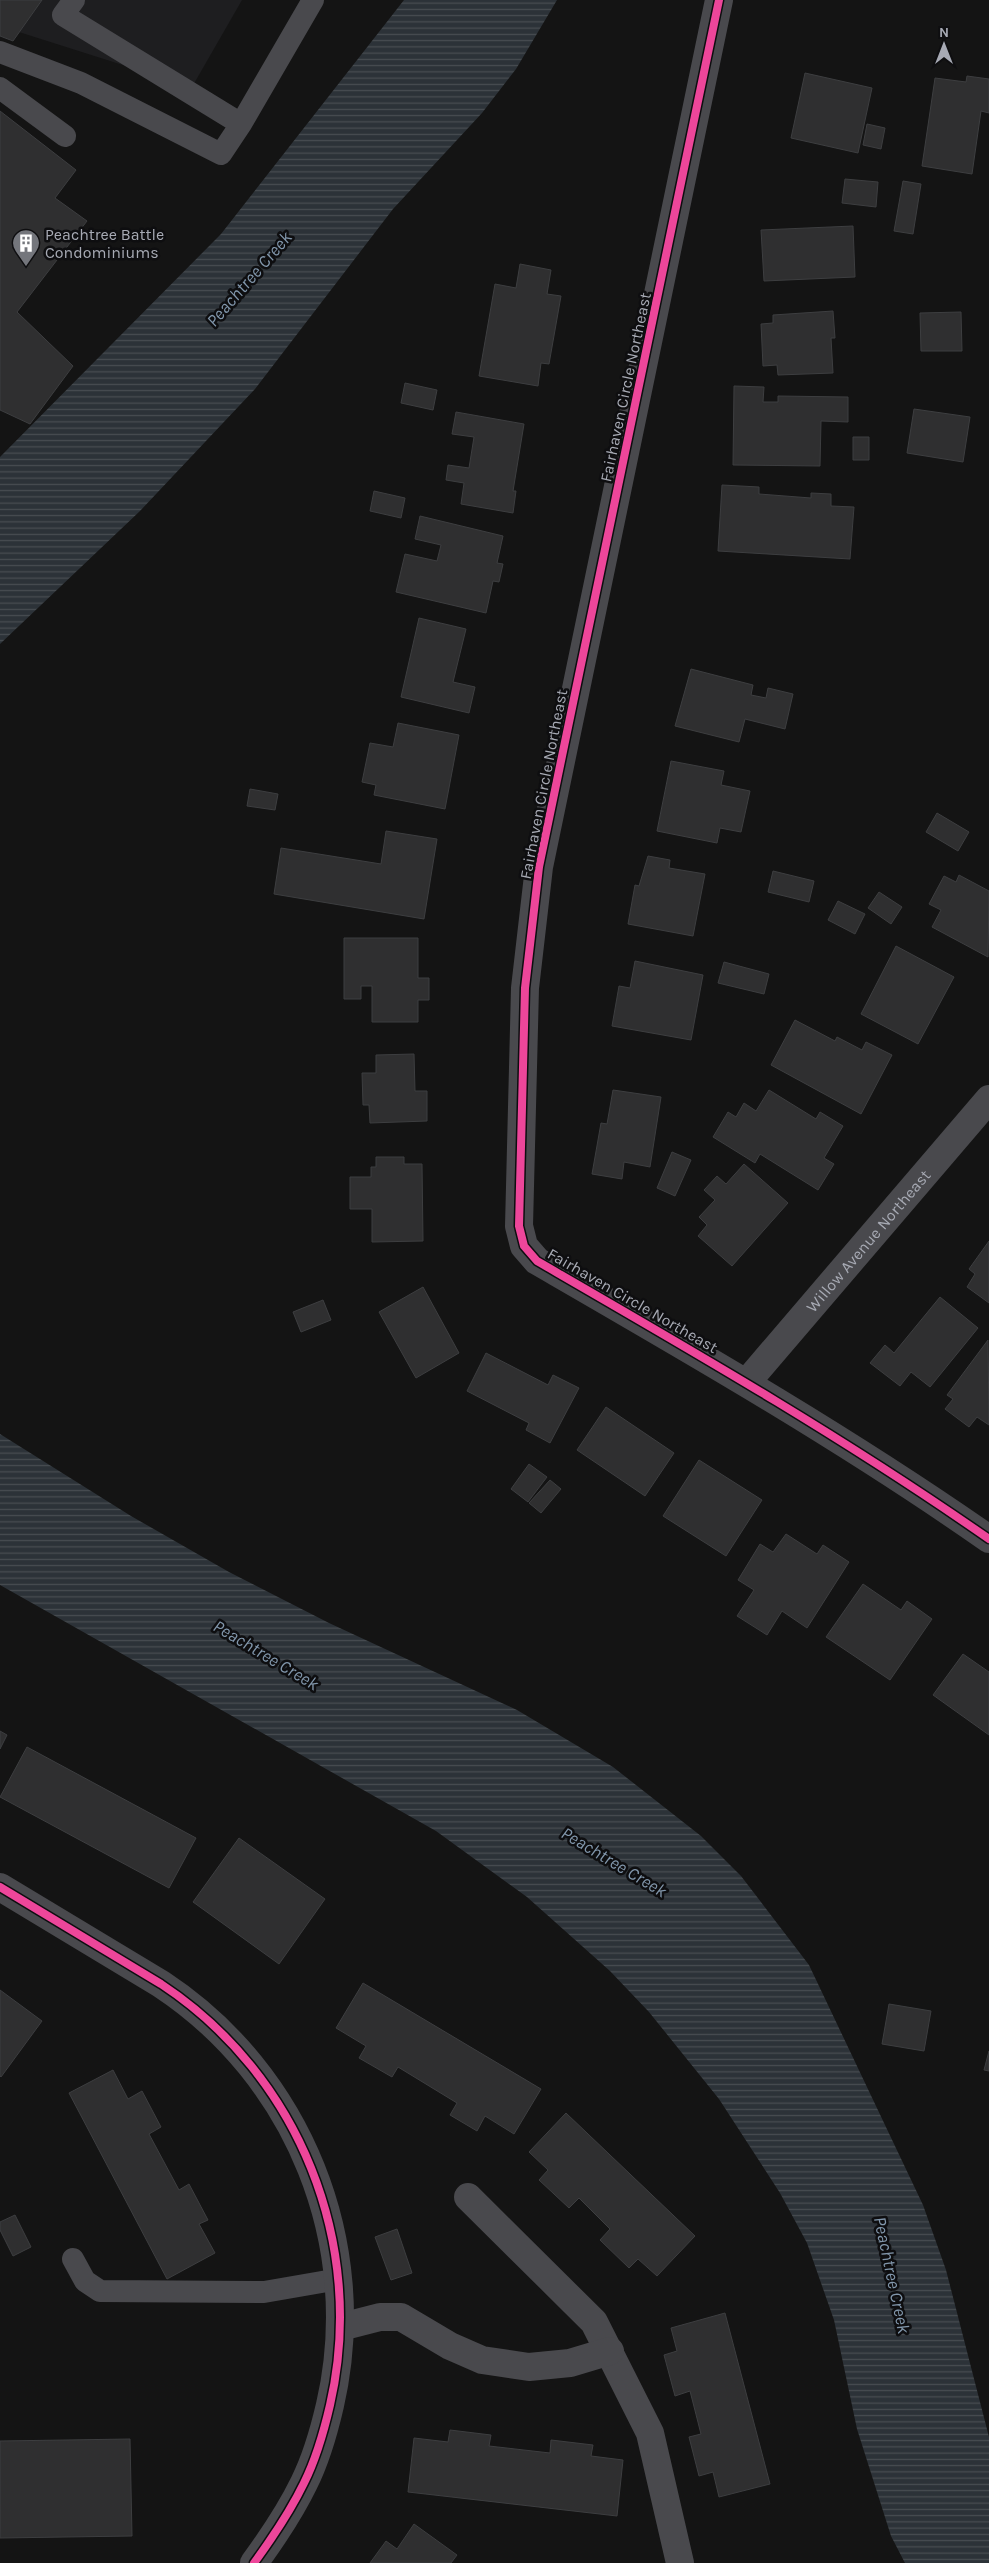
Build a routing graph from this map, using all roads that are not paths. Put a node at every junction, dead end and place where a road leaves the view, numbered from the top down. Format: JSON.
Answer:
{"nodes":[{"id":1,"x":74,"y":0,"type":"edge"},
{"id":2,"x":313,"y":0,"type":"edge"},
{"id":3,"x":719,"y":0,"type":"edge"},
{"id":4,"x":0,"y":52,"type":"edge"},
{"id":5,"x":0,"y":88,"type":"edge"},
{"id":6,"x":241,"y":124,"type":"junction"},
{"id":7,"x":65,"y":136,"type":"dead end"},
{"id":8,"x":989,"y":1099,"type":"edge"},
{"id":9,"x":747,"y":1382,"type":"junction"},
{"id":10,"x":989,"y":1538,"type":"edge"},
{"id":11,"x":0,"y":1887,"type":"edge"},
{"id":12,"x":468,"y":2197,"type":"dead end"},
{"id":13,"x":73,"y":2259,"type":"dead end"},
{"id":14,"x":339,"y":2279,"type":"junction"},
{"id":15,"x":340,"y":2327,"type":"junction"},
{"id":16,"x":610,"y":2351,"type":"junction"},
{"id":17,"x":254,"y":2563,"type":"edge"},
{"id":18,"x":680,"y":2563,"type":"edge"}],
"edges":[{"from":1,"to":6,"type":"lane"},
{"from":2,"to":6,"type":"lane"},
{"from":3,"to":9,"type":"street","name":"Fairhaven Circle Northeast"},
{"from":4,"to":6,"type":"lane"},
{"from":5,"to":7,"type":"lane"},
{"from":8,"to":9,"type":"street","name":"Willow Avenue Northeast"},
{"from":9,"to":10,"type":"street","name":"Fairhaven Circle Northeast"},
{"from":11,"to":14,"type":"street"},
{"from":12,"to":16,"type":"street"},
{"from":13,"to":14,"type":"lane"},
{"from":14,"to":15,"type":"street"},
{"from":15,"to":16,"type":"street"},
{"from":15,"to":17,"type":"street"},
{"from":16,"to":18,"type":"street"}]}
